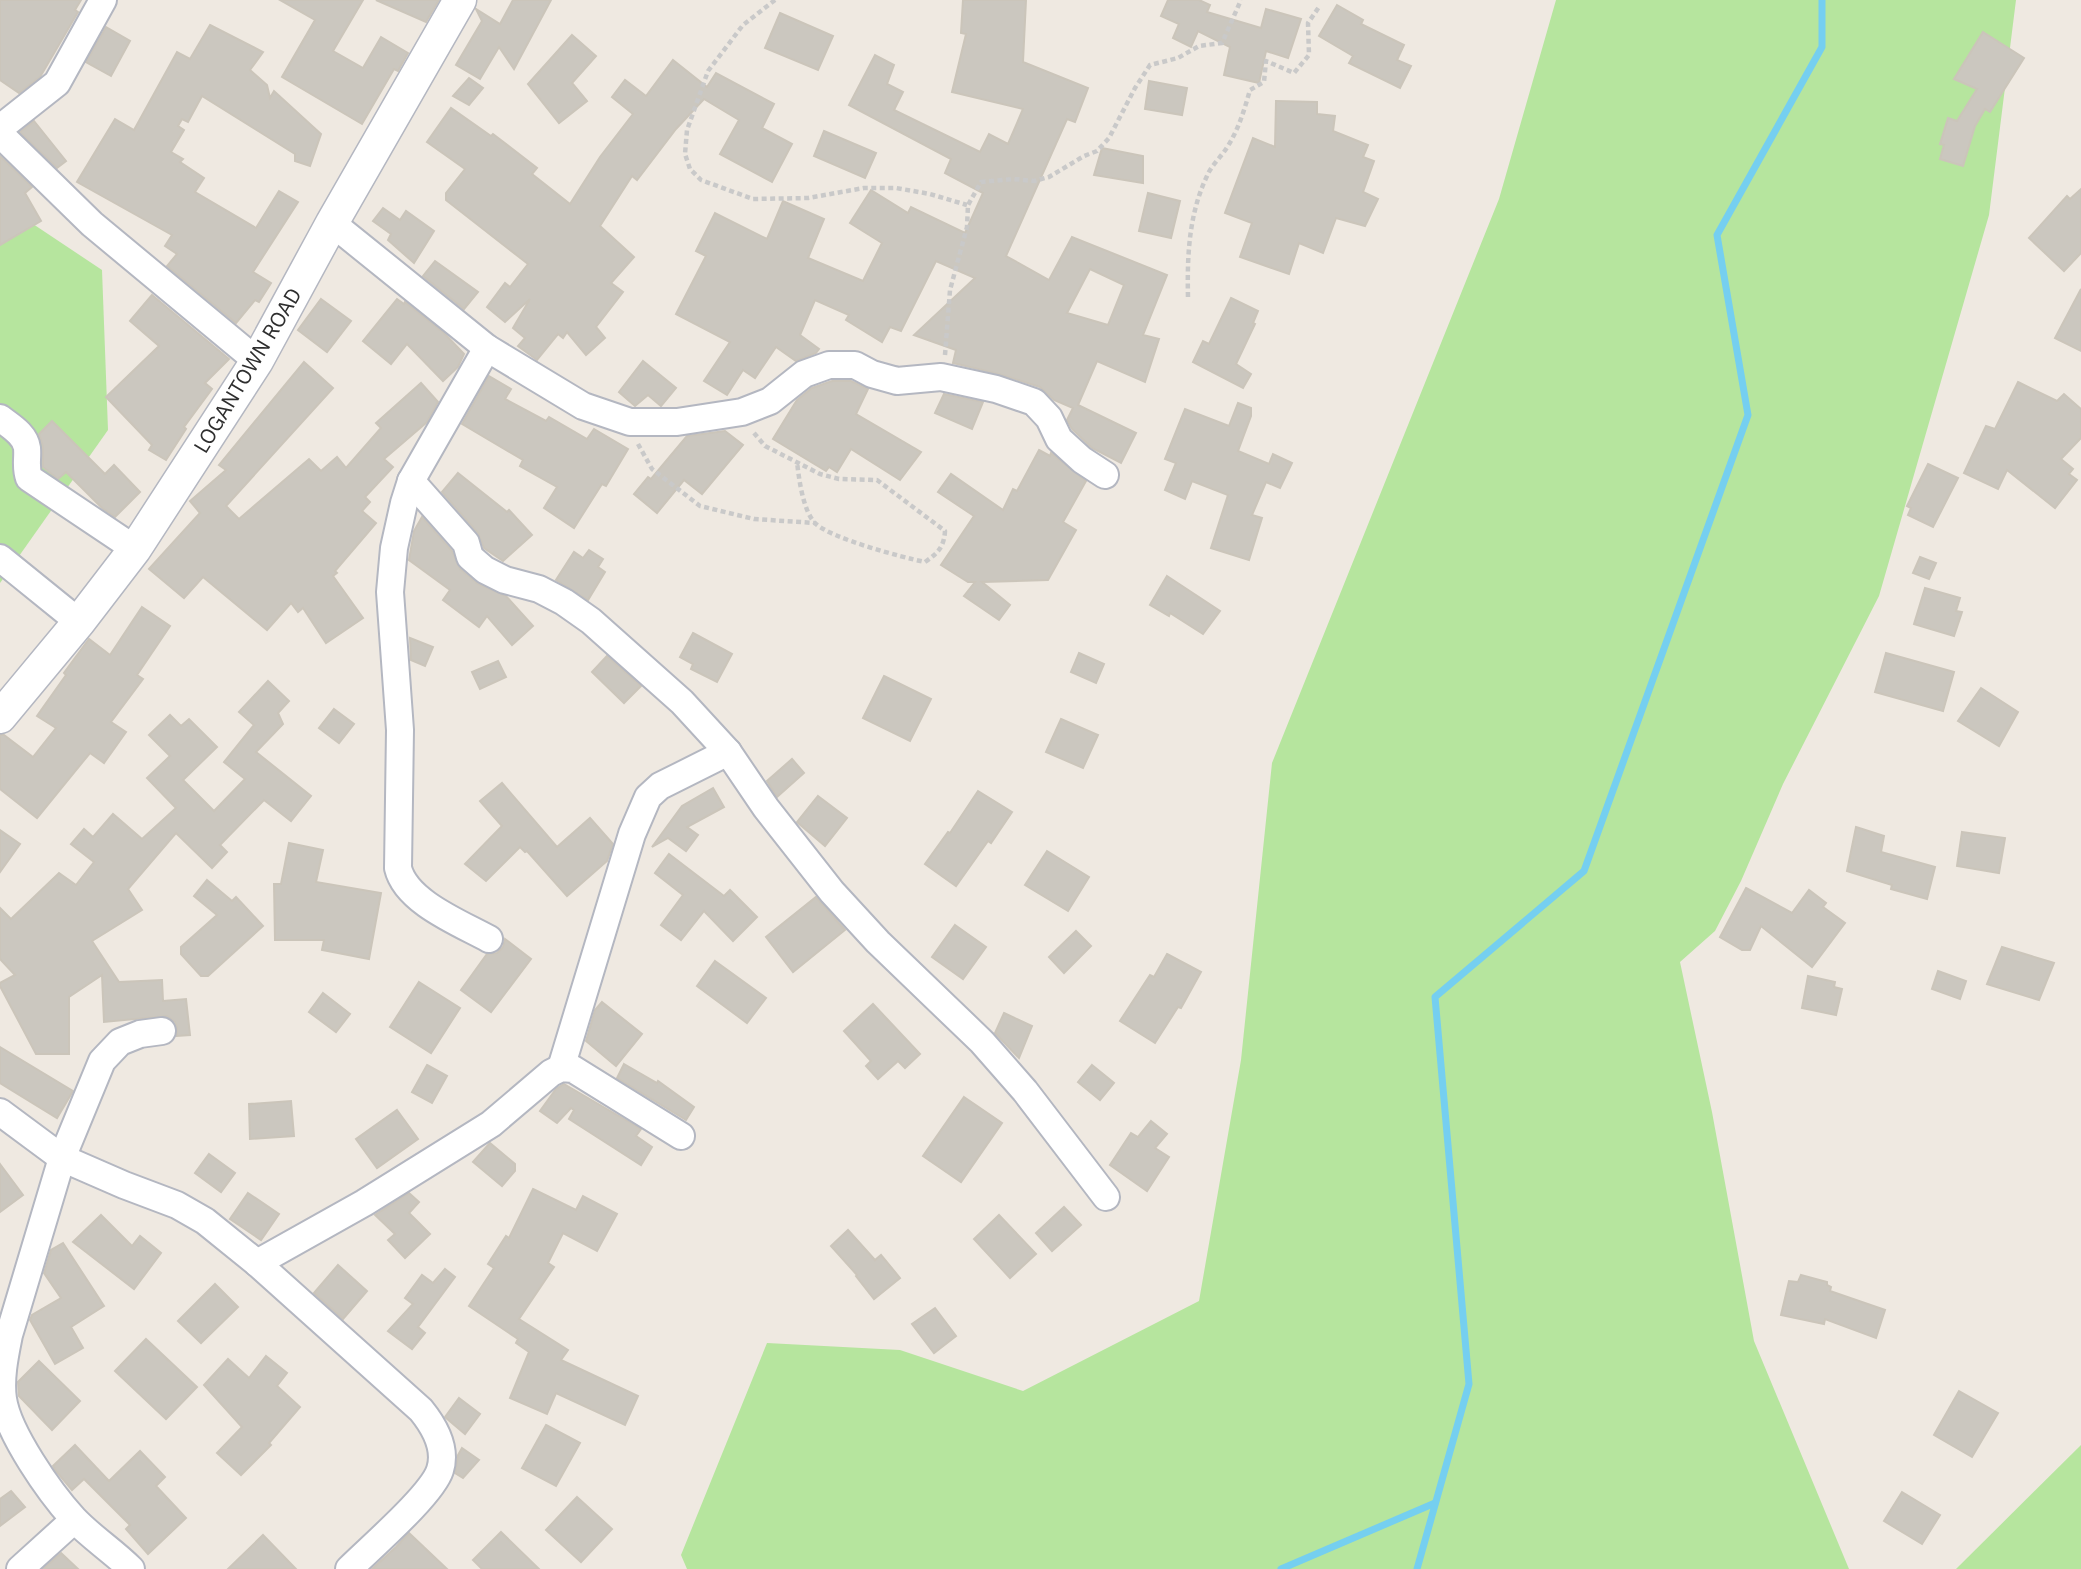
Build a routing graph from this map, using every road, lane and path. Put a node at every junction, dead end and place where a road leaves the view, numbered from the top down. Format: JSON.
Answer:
{"nodes":[{"id":1,"x":103,"y":0,"type":"edge"},
{"id":2,"x":460,"y":0,"type":"edge"},
{"id":3,"x":775,"y":0,"type":"edge"},
{"id":4,"x":1241,"y":0,"type":"edge"},
{"id":5,"x":1319,"y":7,"type":"dead end"},
{"id":6,"x":0,"y":128,"type":"edge"},
{"id":7,"x":0,"y":134,"type":"edge"},
{"id":8,"x":968,"y":205,"type":"junction"},
{"id":9,"x":332,"y":223,"type":"junction"},
{"id":10,"x":1188,"y":296,"type":"dead end"},
{"id":11,"x":487,"y":348,"type":"junction"},
{"id":12,"x":257,"y":361,"type":"junction"},
{"id":13,"x":941,"y":377,"type":"junction"},
{"id":14,"x":742,"y":412,"type":"junction"},
{"id":15,"x":0,"y":418,"type":"edge"},
{"id":16,"x":630,"y":422,"type":"junction"},
{"id":17,"x":797,"y":462,"type":"junction"},
{"id":18,"x":1105,"y":475,"type":"dead end"},
{"id":19,"x":411,"y":481,"type":"junction"},
{"id":20,"x":815,"y":523,"type":"junction"},
{"id":21,"x":135,"y":549,"type":"junction"},
{"id":22,"x":0,"y":558,"type":"edge"},
{"id":23,"x":79,"y":622,"type":"junction"},
{"id":24,"x":0,"y":717,"type":"edge"},
{"id":25,"x":727,"y":752,"type":"junction"},
{"id":26,"x":489,"y":940,"type":"dead end"},
{"id":27,"x":162,"y":1031,"type":"dead end"},
{"id":28,"x":561,"y":1068,"type":"junction"},
{"id":29,"x":0,"y":1112,"type":"edge"},
{"id":30,"x":681,"y":1136,"type":"dead end"},
{"id":31,"x":62,"y":1158,"type":"junction"},
{"id":32,"x":1107,"y":1198,"type":"dead end"},
{"id":33,"x":257,"y":1263,"type":"junction"},
{"id":34,"x":74,"y":1520,"type":"junction"},
{"id":35,"x":20,"y":1569,"type":"edge"},
{"id":36,"x":131,"y":1569,"type":"edge"},
{"id":37,"x":349,"y":1569,"type":"edge"}],
"edges":[{"from":1,"to":6,"type":"street"},
{"from":2,"to":9,"type":"street","name":"LOGANTOWN ROAD"},
{"from":3,"to":8,"type":"path"},
{"from":4,"to":8,"type":"path"},
{"from":5,"to":10,"type":"path"},
{"from":7,"to":12,"type":"street"},
{"from":8,"to":13,"type":"path"},
{"from":9,"to":11,"type":"street"},
{"from":9,"to":12,"type":"street","name":"LOGANTOWN ROAD"},
{"from":11,"to":16,"type":"street"},
{"from":11,"to":19,"type":"street"},
{"from":12,"to":21,"type":"street","name":"LOGANTOWN ROAD"},
{"from":13,"to":14,"type":"street"},
{"from":13,"to":18,"type":"street"},
{"from":14,"to":16,"type":"street"},
{"from":14,"to":17,"type":"path"},
{"from":15,"to":21,"type":"street"},
{"from":16,"to":20,"type":"path"},
{"from":17,"to":20,"type":"path"},
{"from":17,"to":20,"type":"path"},
{"from":19,"to":25,"type":"street"},
{"from":19,"to":26,"type":"street"},
{"from":21,"to":23,"type":"street","name":"LOGANTOWN ROAD"},
{"from":22,"to":23,"type":"street"},
{"from":23,"to":24,"type":"street","name":"LOGANTOWN ROAD"},
{"from":25,"to":28,"type":"street"},
{"from":25,"to":32,"type":"street"},
{"from":27,"to":31,"type":"street"},
{"from":28,"to":30,"type":"street"},
{"from":28,"to":33,"type":"street"},
{"from":29,"to":31,"type":"street"},
{"from":31,"to":33,"type":"street"},
{"from":31,"to":34,"type":"street"},
{"from":33,"to":37,"type":"street"},
{"from":34,"to":35,"type":"street"},
{"from":34,"to":36,"type":"street"}]}
